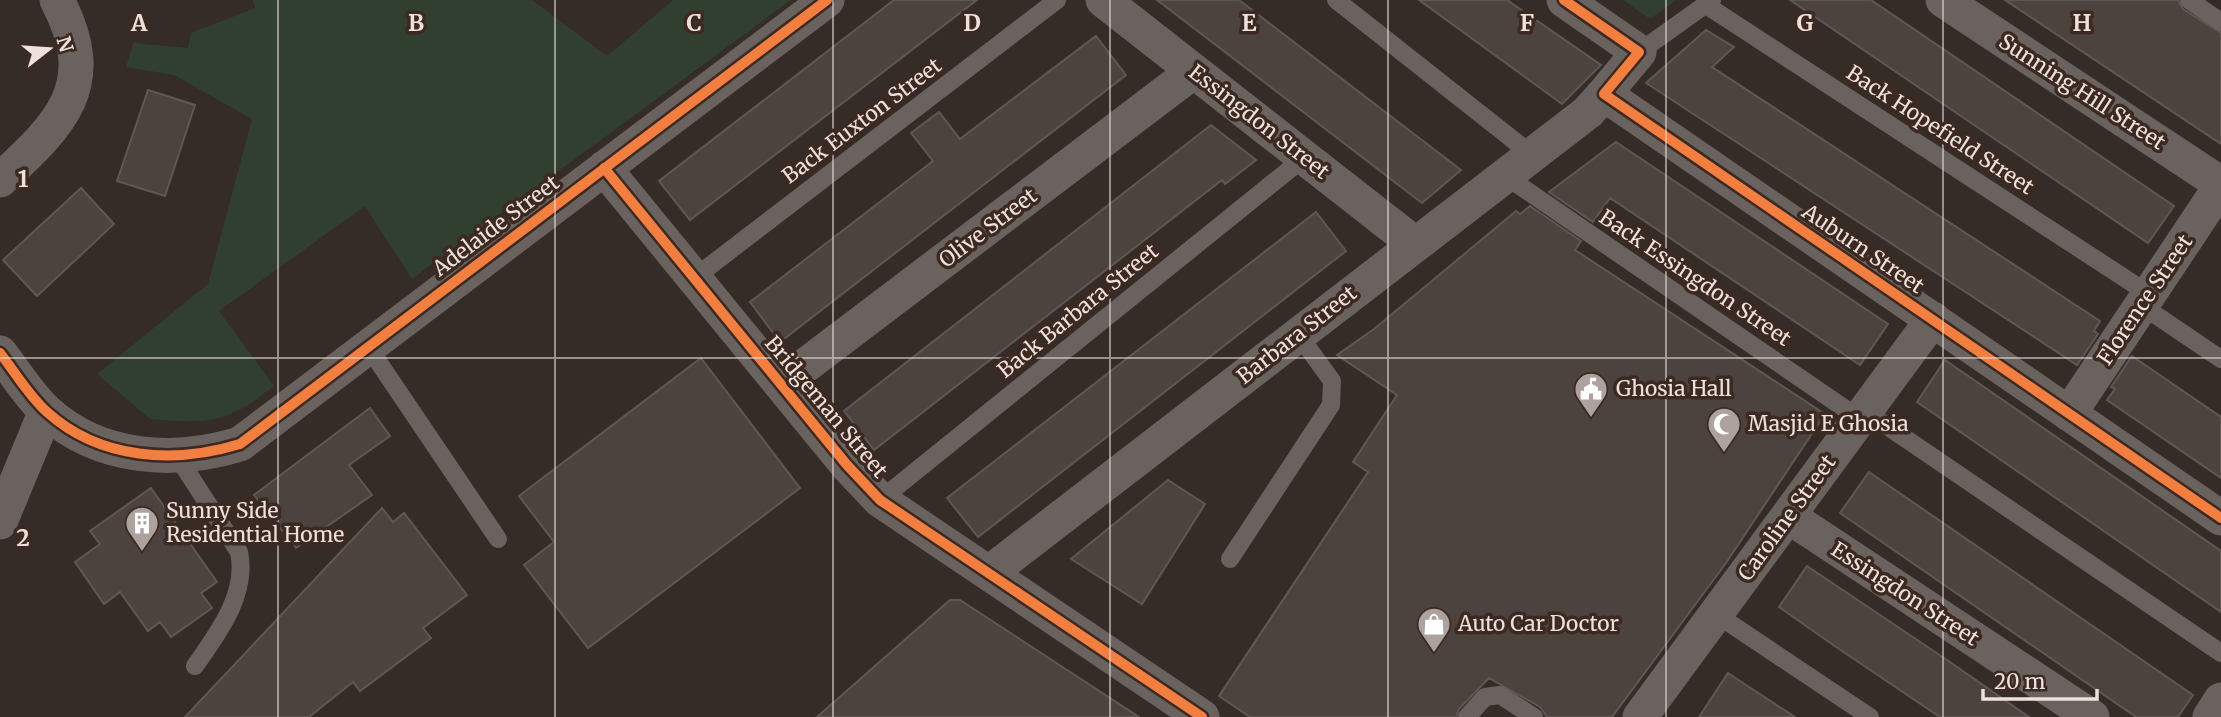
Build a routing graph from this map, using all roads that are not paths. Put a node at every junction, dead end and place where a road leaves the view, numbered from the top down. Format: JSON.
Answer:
{"nodes":[{"id":1,"x":57,"y":0,"type":"edge"},
{"id":2,"x":827,"y":0,"type":"edge"},
{"id":3,"x":1057,"y":0,"type":"edge"},
{"id":4,"x":1103,"y":0,"type":"edge"},
{"id":5,"x":1336,"y":0,"type":"edge"},
{"id":6,"x":1564,"y":0,"type":"edge"},
{"id":7,"x":1943,"y":0,"type":"edge"},
{"id":8,"x":2189,"y":0,"type":"edge"},
{"id":9,"x":1709,"y":2,"type":"edge"},
{"id":10,"x":2221,"y":22,"type":"edge"},
{"id":11,"x":1639,"y":52,"type":"junction"},
{"id":12,"x":1194,"y":71,"type":"junction"},
{"id":13,"x":1604,"y":94,"type":"junction"},
{"id":14,"x":1531,"y":154,"type":"junction"},
{"id":15,"x":1305,"y":158,"type":"junction"},
{"id":16,"x":604,"y":168,"type":"junction"},
{"id":17,"x":1504,"y":175,"type":"junction"},
{"id":18,"x":0,"y":180,"type":"edge"},
{"id":19,"x":2221,"y":185,"type":"edge"},
{"id":20,"x":1415,"y":244,"type":"junction"},
{"id":21,"x":694,"y":278,"type":"junction"},
{"id":22,"x":2145,"y":300,"type":"junction"},
{"id":23,"x":1933,"y":319,"type":"junction"},
{"id":24,"x":1298,"y":334,"type":"junction"},
{"id":25,"x":369,"y":348,"type":"junction"},
{"id":26,"x":0,"y":353,"type":"edge"},
{"id":27,"x":2221,"y":359,"type":"edge"},
{"id":28,"x":781,"y":384,"type":"junction"},
{"id":29,"x":46,"y":411,"type":"junction"},
{"id":30,"x":2069,"y":414,"type":"junction"},
{"id":31,"x":1863,"y":415,"type":"junction"},
{"id":32,"x":177,"y":456,"type":"junction"},
{"id":33,"x":880,"y":500,"type":"junction"},
{"id":34,"x":1788,"y":516,"type":"junction"},
{"id":35,"x":2221,"y":518,"type":"edge"},
{"id":36,"x":0,"y":522,"type":"edge"},
{"id":37,"x":498,"y":539,"type":"dead end"},
{"id":38,"x":1230,"y":559,"type":"dead end"},
{"id":39,"x":989,"y":573,"type":"junction"},
{"id":40,"x":1716,"y":614,"type":"junction"},
{"id":41,"x":2221,"y":653,"type":"edge"},
{"id":42,"x":195,"y":666,"type":"dead end"},
{"id":43,"x":2221,"y":701,"type":"edge"},
{"id":44,"x":1651,"y":713,"type":"edge"},
{"id":45,"x":1202,"y":717,"type":"edge"},
{"id":46,"x":1467,"y":717,"type":"edge"},
{"id":47,"x":1534,"y":717,"type":"edge"},
{"id":48,"x":1870,"y":717,"type":"edge"},
{"id":49,"x":2092,"y":717,"type":"edge"},
{"id":50,"x":2210,"y":717,"type":"edge"}],
"edges":[{"from":1,"to":18,"type":"street"},
{"from":2,"to":16,"type":"street","name":"Adelaide Street"},
{"from":3,"to":21,"type":"lane","name":"Back Euxton Street"},
{"from":4,"to":12,"type":"street","name":"Essingdon Street"},
{"from":5,"to":14,"type":"lane"},
{"from":6,"to":11,"type":"street"},
{"from":7,"to":19,"type":"street","name":"Sunning Hill Street"},
{"from":8,"to":10,"type":"lane"},
{"from":9,"to":11,"type":"lane"},
{"from":9,"to":22,"type":"lane","name":"Back Hopefield Street"},
{"from":11,"to":13,"type":"street"},
{"from":12,"to":15,"type":"street","name":"Essingdon Street"},
{"from":12,"to":28,"type":"street","name":"Olive Street"},
{"from":13,"to":14,"type":"street","name":"Barbara Street"},
{"from":13,"to":23,"type":"street","name":"Auburn Street"},
{"from":14,"to":17,"type":"street","name":"Barbara Street"},
{"from":15,"to":20,"type":"street","name":"Essingdon Street"},
{"from":15,"to":33,"type":"lane","name":"Back Barbara Street"},
{"from":16,"to":21,"type":"street","name":"Bridgeman Street"},
{"from":16,"to":25,"type":"street","name":"Adelaide Street"},
{"from":17,"to":20,"type":"street","name":"Barbara Street"},
{"from":17,"to":31,"type":"lane","name":"Back Essingdon Street"},
{"from":19,"to":22,"type":"street","name":"Florence Street"},
{"from":20,"to":24,"type":"street","name":"Barbara Street"},
{"from":21,"to":28,"type":"street","name":"Bridgeman Street"},
{"from":22,"to":27,"type":"lane","name":"Back Hopefield Street"},
{"from":22,"to":30,"type":"street","name":"Florence Street"},
{"from":23,"to":30,"type":"street","name":"Auburn Street"},
{"from":23,"to":31,"type":"street","name":"Caroline Street"},
{"from":24,"to":38,"type":"lane"},
{"from":24,"to":39,"type":"street","name":"Barbara Street"},
{"from":25,"to":32,"type":"street","name":"Adelaide Street"},
{"from":25,"to":37,"type":"lane"},
{"from":26,"to":29,"type":"street","name":"Adelaide Street"},
{"from":28,"to":33,"type":"street","name":"Bridgeman Street"},
{"from":29,"to":32,"type":"street","name":"Adelaide Street"},
{"from":29,"to":36,"type":"street"},
{"from":30,"to":35,"type":"street","name":"Auburn Street"},
{"from":31,"to":34,"type":"street","name":"Caroline Street"},
{"from":31,"to":41,"type":"lane","name":"Back Essingdon Street"},
{"from":32,"to":42,"type":"lane"},
{"from":33,"to":39,"type":"street","name":"Bridgeman Street"},
{"from":34,"to":40,"type":"street","name":"Caroline Street"},
{"from":34,"to":49,"type":"street","name":"Essingdon Street"},
{"from":39,"to":45,"type":"street","name":"Bridgeman Street"},
{"from":40,"to":44,"type":"street","name":"Caroline Street"},
{"from":40,"to":48,"type":"lane"},
{"from":43,"to":50,"type":"street"},
{"from":46,"to":47,"type":"lane"}]}
